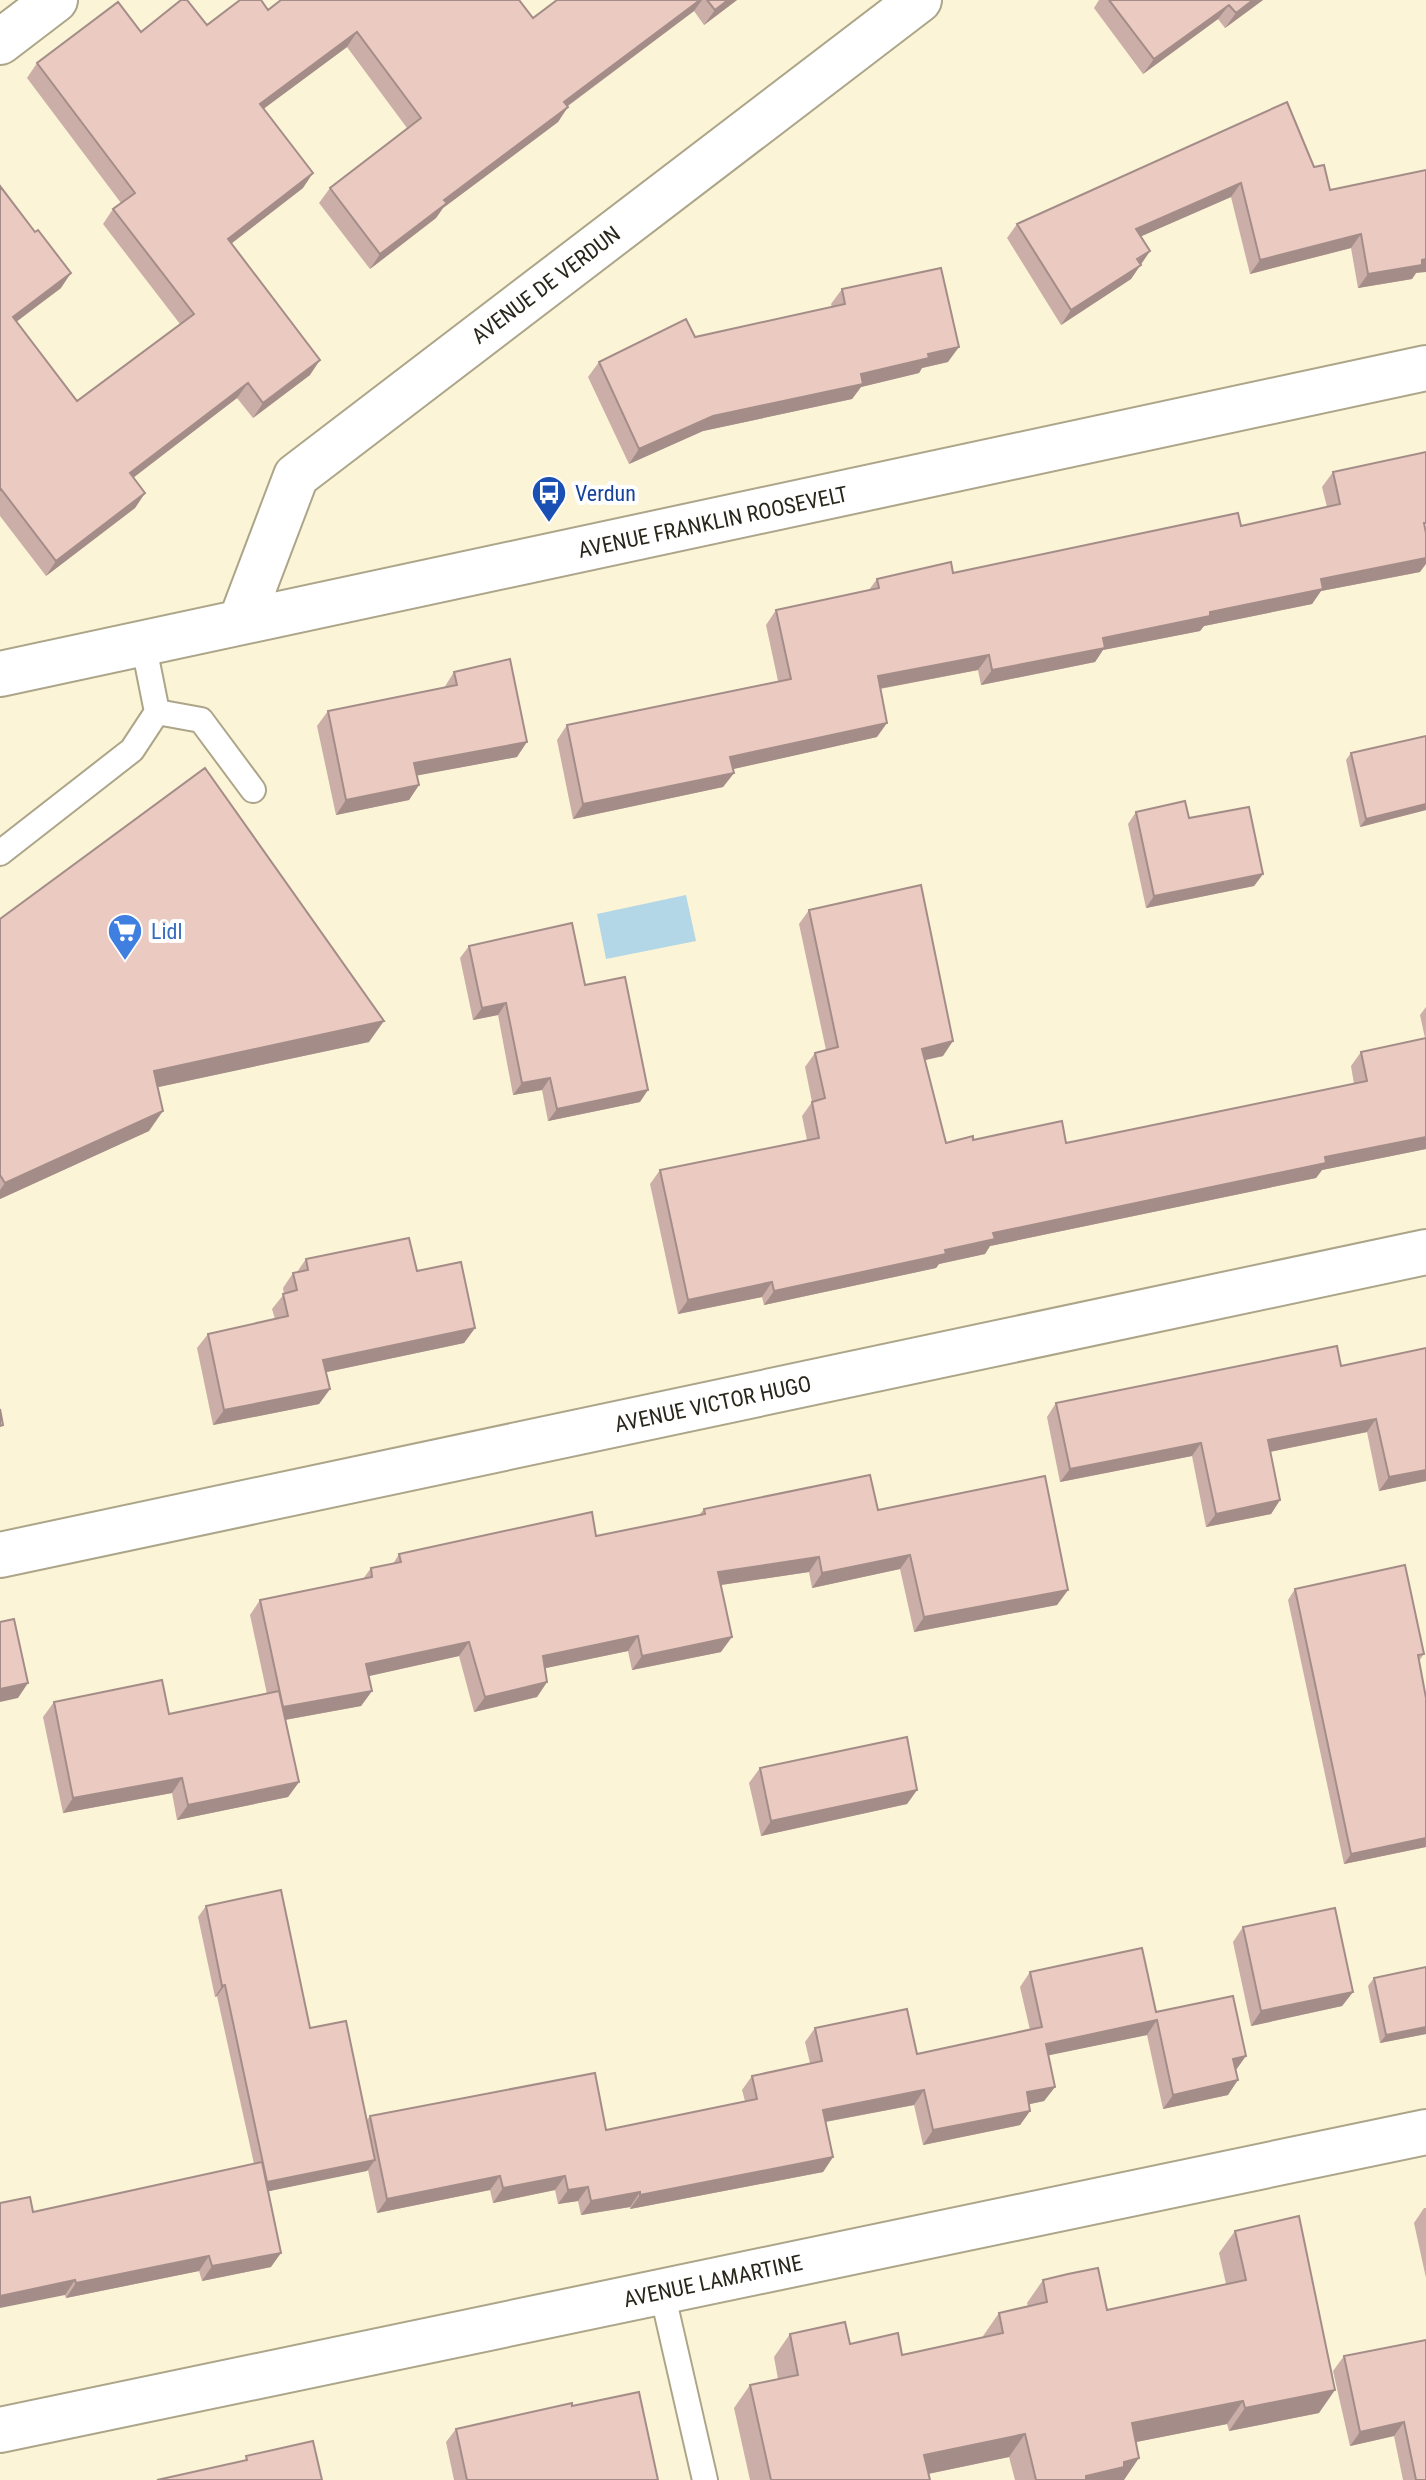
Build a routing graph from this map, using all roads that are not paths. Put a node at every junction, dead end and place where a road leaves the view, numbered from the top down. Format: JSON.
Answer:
{"nodes":[{"id":1,"x":55,"y":0,"type":"edge"},
{"id":2,"x":919,"y":0,"type":"edge"},
{"id":3,"x":0,"y":42,"type":"edge"},
{"id":4,"x":1426,"y":368,"type":"edge"},
{"id":5,"x":241,"y":621,"type":"junction"},
{"id":6,"x":143,"y":642,"type":"junction"},
{"id":7,"x":0,"y":674,"type":"edge"},
{"id":8,"x":157,"y":712,"type":"junction"},
{"id":9,"x":253,"y":790,"type":"dead end"},
{"id":10,"x":0,"y":853,"type":"edge"},
{"id":11,"x":1426,"y":1252,"type":"edge"},
{"id":12,"x":0,"y":1555,"type":"edge"},
{"id":13,"x":1426,"y":2132,"type":"edge"},
{"id":14,"x":662,"y":2292,"type":"junction"},
{"id":15,"x":0,"y":2430,"type":"edge"},
{"id":16,"x":705,"y":2480,"type":"edge"}],
"edges":[{"from":1,"to":3,"type":"street"},
{"from":2,"to":5,"type":"street","name":"AVENUE DE VERDUN"},
{"from":4,"to":5,"type":"street","name":"AVENUE FRANKLIN ROOSEVELT"},
{"from":5,"to":6,"type":"street","name":"AVENUE FRANKLIN ROOSEVELT"},
{"from":6,"to":7,"type":"street","name":"AVENUE FRANKLIN ROOSEVELT"},
{"from":6,"to":8,"type":"lane"},
{"from":8,"to":9,"type":"lane"},
{"from":8,"to":10,"type":"lane"},
{"from":11,"to":12,"type":"street","name":"AVENUE VICTOR HUGO"},
{"from":13,"to":14,"type":"street","name":"AVENUE LAMARTINE"},
{"from":14,"to":15,"type":"street","name":"AVENUE LAMARTINE"},
{"from":14,"to":16,"type":"lane"}]}
